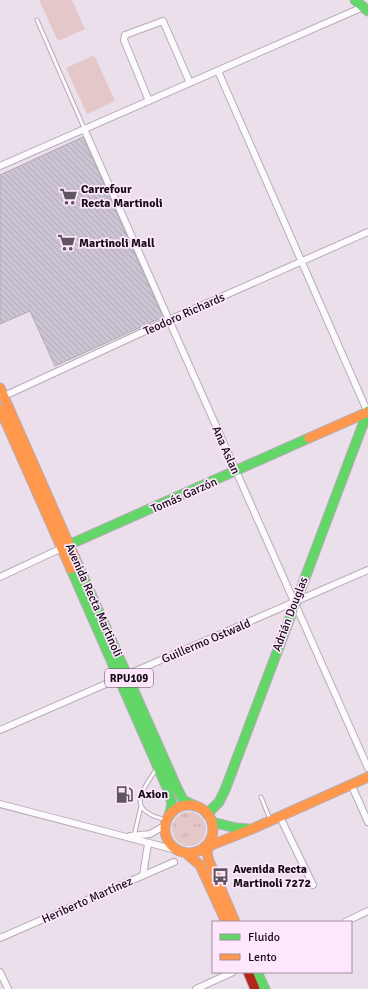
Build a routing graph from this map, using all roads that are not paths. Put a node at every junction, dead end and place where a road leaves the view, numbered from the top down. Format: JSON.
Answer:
{"nodes":[{"id":1,"x":355,"y":0,"type":"edge"},
{"id":2,"x":366,"y":9,"type":"edge"},
{"id":3,"x":37,"y":20,"type":"dead end"},
{"id":4,"x":218,"y":71,"type":"junction"},
{"id":5,"x":190,"y":83,"type":"junction"},
{"id":6,"x":149,"y":101,"type":"junction"},
{"id":7,"x":85,"y":131,"type":"junction"},
{"id":8,"x":0,"y":166,"type":"edge"},
{"id":9,"x":368,"y":232,"type":"edge"},
{"id":10,"x":301,"y":262,"type":"junction"},
{"id":11,"x":169,"y":320,"type":"junction"},
{"id":12,"x":1,"y":394,"type":"edge"},
{"id":13,"x":0,"y":409,"type":"edge"},
{"id":14,"x":368,"y":412,"type":"edge"},
{"id":15,"x":235,"y":472,"type":"junction"},
{"id":16,"x":65,"y":547,"type":"junction"},
{"id":17,"x":368,"y":570,"type":"edge"},
{"id":18,"x":0,"y":577,"type":"edge"},
{"id":19,"x":294,"y":603,"type":"junction"},
{"id":20,"x":123,"y":677,"type":"junction"},
{"id":21,"x":0,"y":730,"type":"edge"},
{"id":22,"x":158,"y":767,"type":"junction"},
{"id":23,"x":368,"y":768,"type":"edge"},
{"id":24,"x":368,"y":777,"type":"edge"},
{"id":25,"x":351,"y":784,"type":"junction"},
{"id":26,"x":261,"y":797,"type":"dead end"},
{"id":27,"x":0,"y":804,"type":"edge"},
{"id":28,"x":141,"y":806,"type":"junction"},
{"id":29,"x":195,"y":806,"type":"junction"},
{"id":30,"x":207,"y":814,"type":"junction"},
{"id":31,"x":280,"y":817,"type":"junction"},
{"id":32,"x":167,"y":820,"type":"junction"},
{"id":33,"x":271,"y":821,"type":"junction"},
{"id":34,"x":212,"y":822,"type":"junction"},
{"id":35,"x":368,"y":822,"type":"edge"},
{"id":36,"x":252,"y":829,"type":"junction"},
{"id":37,"x":131,"y":836,"type":"junction"},
{"id":38,"x":148,"y":844,"type":"junction"},
{"id":39,"x":208,"y":846,"type":"junction"},
{"id":40,"x":176,"y":850,"type":"junction"},
{"id":41,"x":186,"y":853,"type":"junction"},
{"id":42,"x":174,"y":862,"type":"dead end"},
{"id":43,"x":143,"y":875,"type":"junction"},
{"id":44,"x":313,"y":885,"type":"dead end"},
{"id":45,"x":368,"y":912,"type":"edge"},
{"id":46,"x":226,"y":921,"type":"edge"},
{"id":47,"x":235,"y":921,"type":"edge"},
{"id":48,"x":347,"y":921,"type":"edge"},
{"id":49,"x":0,"y":938,"type":"edge"},
{"id":50,"x":0,"y":972,"type":"edge"},
{"id":51,"x":231,"y":973,"type":"edge"},
{"id":52,"x":248,"y":973,"type":"edge"},
{"id":53,"x":257,"y":973,"type":"edge"},
{"id":54,"x":8,"y":989,"type":"edge"},
{"id":55,"x":196,"y":989,"type":"edge"},
{"id":56,"x":255,"y":989,"type":"edge"},
{"id":57,"x":265,"y":989,"type":"edge"}],
"edges":[{"from":1,"to":2,"type":"main road"},
{"from":2,"to":4,"type":"street"},
{"from":3,"to":7,"type":"lane"},
{"from":4,"to":5,"type":"street"},
{"from":4,"to":10,"type":"street"},
{"from":5,"to":6,"type":"street"},
{"from":5,"to":6,"type":"street"},
{"from":6,"to":7,"type":"street"},
{"from":7,"to":8,"type":"street"},
{"from":7,"to":11,"type":"street","name":"Ana Aslan"},
{"from":9,"to":10,"type":"street","name":"Teodoro Richards"},
{"from":10,"to":11,"type":"street","name":"Teodoro Richards"},
{"from":10,"to":14,"type":"street"},
{"from":11,"to":12,"type":"street","name":"Teodoro Richards"},
{"from":11,"to":15,"type":"street","name":"Ana Aslan"},
{"from":12,"to":16,"type":"main road","name":"Avenida Recta Martinoli","number":"RPU109"},
{"from":13,"to":16,"type":"main road","name":"Avenida Recta Martinoli","number":"RPU109"},
{"from":14,"to":15,"type":"main road","name":"Tomás Garzón"},
{"from":14,"to":19,"type":"main road","name":"Adrián Douglas"},
{"from":15,"to":16,"type":"main road","name":"Tomás Garzón"},
{"from":15,"to":19,"type":"street","name":"Ana Aslan"},
{"from":16,"to":18,"type":"street","name":"Tomás Garzón"},
{"from":16,"to":20,"type":"main road","name":"Avenida Recta Martinoli","number":"RPU109"},
{"from":17,"to":19,"type":"street","name":"Guillermo Ostwald"},
{"from":19,"to":20,"type":"street","name":"Guillermo Ostwald"},
{"from":19,"to":23,"type":"street","name":"Ana Aslan"},
{"from":19,"to":30,"type":"main road","name":"Adrián Douglas"},
{"from":20,"to":21,"type":"street","name":"Guillermo Ostwald"},
{"from":20,"to":22,"type":"main road","name":"Avenida Recta Martinoli","number":"RPU109"},
{"from":20,"to":29,"type":"main road","name":"Avenida Recta Martinoli","number":"RPU109"},
{"from":22,"to":28,"type":"lane"},
{"from":22,"to":32,"type":"main road","name":"Avenida Recta Martinoli","number":"RPU109"},
{"from":24,"to":25,"type":"main road"},
{"from":25,"to":31,"type":"main road"},
{"from":25,"to":35,"type":"street"},
{"from":26,"to":33,"type":"lane"},
{"from":27,"to":37,"type":"street"},
{"from":28,"to":32,"type":"lane"},
{"from":28,"to":37,"type":"lane"},
{"from":29,"to":30,"type":"main road","number":"RPU109"},
{"from":29,"to":32,"type":"main road"},
{"from":30,"to":34,"type":"main road","number":"RPU109"},
{"from":31,"to":33,"type":"main road"},
{"from":31,"to":44,"type":"street"},
{"from":32,"to":37,"type":"street"},
{"from":32,"to":40,"type":"main road","number":"RPU109"},
{"from":33,"to":36,"type":"main road"},
{"from":34,"to":36,"type":"main road"},
{"from":34,"to":39,"type":"main road"},
{"from":36,"to":39,"type":"main road"},
{"from":37,"to":38,"type":"street"},
{"from":38,"to":40,"type":"street"},
{"from":38,"to":43,"type":"street"},
{"from":39,"to":41,"type":"main road"},
{"from":39,"to":47,"type":"main road"},
{"from":40,"to":41,"type":"main road"},
{"from":41,"to":46,"type":"main road"},
{"from":42,"to":43,"type":"street","name":"Heriberto Martínez"},
{"from":43,"to":49,"type":"street","name":"Heriberto Martínez"},
{"from":45,"to":48,"type":"street"},
{"from":50,"to":54,"type":"street"},
{"from":51,"to":55,"type":"street"},
{"from":52,"to":56,"type":"main road"},
{"from":53,"to":57,"type":"main road"}]}
